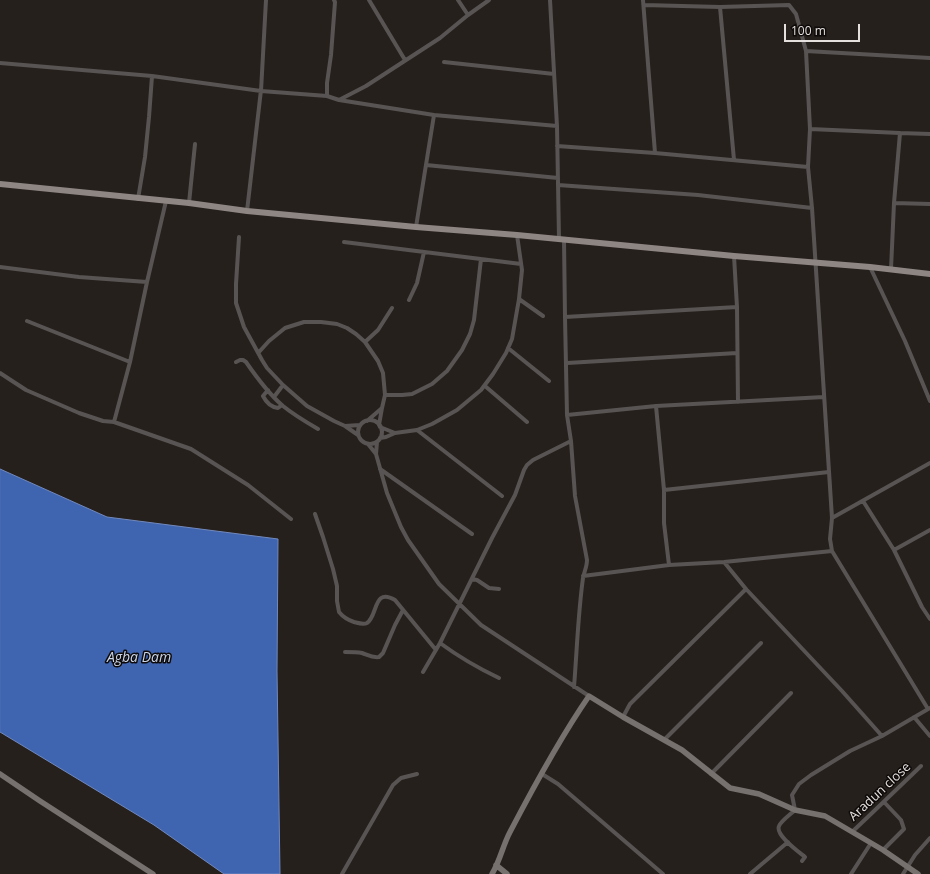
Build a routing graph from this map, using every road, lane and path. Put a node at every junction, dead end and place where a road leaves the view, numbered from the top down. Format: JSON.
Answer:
{"nodes":[{"id":1,"x":266,"y":0,"type":"edge"},
{"id":2,"x":334,"y":0,"type":"edge"},
{"id":3,"x":369,"y":0,"type":"edge"},
{"id":4,"x":458,"y":0,"type":"edge"},
{"id":5,"x":489,"y":0,"type":"edge"},
{"id":6,"x":550,"y":0,"type":"edge"},
{"id":7,"x":643,"y":0,"type":"edge"},
{"id":8,"x":644,"y":5,"type":"junction"},
{"id":9,"x":720,"y":7,"type":"junction"},
{"id":10,"x":468,"y":15,"type":"junction"},
{"id":11,"x":806,"y":51,"type":"junction"},
{"id":12,"x":930,"y":58,"type":"edge"},
{"id":13,"x":405,"y":60,"type":"junction"},
{"id":14,"x":444,"y":62,"type":"dead end"},
{"id":15,"x":0,"y":63,"type":"edge"},
{"id":16,"x":554,"y":74,"type":"junction"},
{"id":17,"x":152,"y":76,"type":"junction"},
{"id":18,"x":261,"y":91,"type":"junction"},
{"id":19,"x":327,"y":96,"type":"junction"},
{"id":20,"x":339,"y":100,"type":"junction"},
{"id":21,"x":434,"y":115,"type":"junction"},
{"id":22,"x":557,"y":126,"type":"junction"},
{"id":23,"x":810,"y":129,"type":"junction"},
{"id":24,"x":900,"y":133,"type":"junction"},
{"id":25,"x":930,"y":134,"type":"edge"},
{"id":26,"x":195,"y":144,"type":"dead end"},
{"id":27,"x":557,"y":146,"type":"junction"},
{"id":28,"x":654,"y":153,"type":"junction"},
{"id":29,"x":734,"y":160,"type":"junction"},
{"id":30,"x":426,"y":165,"type":"junction"},
{"id":31,"x":808,"y":167,"type":"junction"},
{"id":32,"x":558,"y":178,"type":"junction"},
{"id":33,"x":0,"y":184,"type":"edge"},
{"id":34,"x":558,"y":185,"type":"junction"},
{"id":35,"x":138,"y":199,"type":"junction"},
{"id":36,"x":166,"y":201,"type":"junction"},
{"id":37,"x":189,"y":203,"type":"junction"},
{"id":38,"x":894,"y":203,"type":"junction"},
{"id":39,"x":930,"y":204,"type":"edge"},
{"id":40,"x":812,"y":208,"type":"junction"},
{"id":41,"x":247,"y":211,"type":"junction"},
{"id":42,"x":416,"y":227,"type":"junction"},
{"id":43,"x":518,"y":235,"type":"junction"},
{"id":44,"x":239,"y":237,"type":"dead end"},
{"id":45,"x":562,"y":239,"type":"junction"},
{"id":46,"x":344,"y":242,"type":"dead end"},
{"id":47,"x":424,"y":252,"type":"junction"},
{"id":48,"x":734,"y":256,"type":"junction"},
{"id":49,"x":481,"y":259,"type":"junction"},
{"id":50,"x":816,"y":263,"type":"junction"},
{"id":51,"x":521,"y":264,"type":"junction"},
{"id":52,"x":0,"y":266,"type":"edge"},
{"id":53,"x":870,"y":267,"type":"junction"},
{"id":54,"x":891,"y":269,"type":"junction"},
{"id":55,"x":930,"y":274,"type":"edge"},
{"id":56,"x":147,"y":282,"type":"junction"},
{"id":57,"x":519,"y":299,"type":"junction"},
{"id":58,"x":409,"y":300,"type":"dead end"},
{"id":59,"x":737,"y":307,"type":"junction"},
{"id":60,"x":392,"y":308,"type":"dead end"},
{"id":61,"x":543,"y":316,"type":"dead end"},
{"id":62,"x":565,"y":317,"type":"junction"},
{"id":63,"x":26,"y":321,"type":"dead end"},
{"id":64,"x":366,"y":342,"type":"junction"},
{"id":65,"x":508,"y":348,"type":"junction"},
{"id":66,"x":258,"y":352,"type":"junction"},
{"id":67,"x":737,"y":353,"type":"junction"},
{"id":68,"x":130,"y":362,"type":"junction"},
{"id":69,"x":236,"y":362,"type":"dead end"},
{"id":70,"x":566,"y":363,"type":"junction"},
{"id":71,"x":0,"y":373,"type":"edge"},
{"id":72,"x":549,"y":381,"type":"dead end"},
{"id":73,"x":284,"y":385,"type":"junction"},
{"id":74,"x":484,"y":386,"type":"junction"},
{"id":75,"x":268,"y":390,"type":"junction"},
{"id":76,"x":928,"y":391,"type":"edge"},
{"id":77,"x":274,"y":396,"type":"junction"},
{"id":78,"x":385,"y":396,"type":"junction"},
{"id":79,"x":824,"y":397,"type":"junction"},
{"id":80,"x":930,"y":401,"type":"edge"},
{"id":81,"x":738,"y":402,"type":"junction"},
{"id":82,"x":282,"y":405,"type":"junction"},
{"id":83,"x":656,"y":406,"type":"junction"},
{"id":84,"x":382,"y":408,"type":"junction"},
{"id":85,"x":568,"y":415,"type":"junction"},
{"id":86,"x":367,"y":421,"type":"junction"},
{"id":87,"x":114,"y":422,"type":"junction"},
{"id":88,"x":527,"y":422,"type":"dead end"},
{"id":89,"x":360,"y":425,"type":"junction"},
{"id":90,"x":345,"y":426,"type":"junction"},
{"id":91,"x":380,"y":426,"type":"junction"},
{"id":92,"x":318,"y":429,"type":"dead end"},
{"id":93,"x":417,"y":430,"type":"junction"},
{"id":94,"x":395,"y":433,"type":"junction"},
{"id":95,"x":358,"y":435,"type":"junction"},
{"id":96,"x":379,"y":440,"type":"junction"},
{"id":97,"x":571,"y":441,"type":"junction"},
{"id":98,"x":368,"y":444,"type":"junction"},
{"id":99,"x":376,"y":454,"type":"junction"},
{"id":100,"x":930,"y":463,"type":"edge"},
{"id":101,"x":380,"y":469,"type":"junction"},
{"id":102,"x":829,"y":472,"type":"junction"},
{"id":103,"x":664,"y":490,"type":"junction"},
{"id":104,"x":502,"y":496,"type":"dead end"},
{"id":105,"x":863,"y":501,"type":"junction"},
{"id":106,"x":314,"y":514,"type":"dead end"},
{"id":107,"x":832,"y":518,"type":"junction"},
{"id":108,"x":291,"y":519,"type":"dead end"},
{"id":109,"x":930,"y":530,"type":"edge"},
{"id":110,"x":472,"y":534,"type":"dead end"},
{"id":111,"x":894,"y":550,"type":"junction"},
{"id":112,"x":832,"y":551,"type":"junction"},
{"id":113,"x":724,"y":562,"type":"junction"},
{"id":114,"x":669,"y":565,"type":"junction"},
{"id":115,"x":583,"y":576,"type":"junction"},
{"id":116,"x":472,"y":579,"type":"junction"},
{"id":117,"x":499,"y":589,"type":"dead end"},
{"id":118,"x":746,"y":589,"type":"junction"},
{"id":119,"x":459,"y":604,"type":"junction"},
{"id":120,"x":403,"y":610,"type":"junction"},
{"id":121,"x":930,"y":619,"type":"edge"},
{"id":122,"x":440,"y":643,"type":"junction"},
{"id":123,"x":761,"y":643,"type":"dead end"},
{"id":124,"x":436,"y":650,"type":"junction"},
{"id":125,"x":345,"y":652,"type":"dead end"},
{"id":126,"x":423,"y":672,"type":"dead end"},
{"id":127,"x":499,"y":678,"type":"dead end"},
{"id":128,"x":574,"y":687,"type":"junction"},
{"id":129,"x":792,"y":693,"type":"dead end"},
{"id":130,"x":589,"y":696,"type":"junction"},
{"id":131,"x":929,"y":708,"type":"edge"},
{"id":132,"x":623,"y":717,"type":"junction"},
{"id":133,"x":914,"y":717,"type":"junction"},
{"id":134,"x":882,"y":736,"type":"junction"},
{"id":135,"x":930,"y":736,"type":"edge"},
{"id":136,"x":664,"y":740,"type":"junction"},
{"id":137,"x":921,"y":766,"type":"dead end"},
{"id":138,"x":0,"y":774,"type":"edge"},
{"id":139,"x":417,"y":774,"type":"dead end"},
{"id":140,"x":542,"y":774,"type":"junction"},
{"id":141,"x":711,"y":774,"type":"junction"},
{"id":142,"x":884,"y":802,"type":"junction"},
{"id":143,"x":795,"y":810,"type":"junction"},
{"id":144,"x":852,"y":832,"type":"junction"},
{"id":145,"x":930,"y":838,"type":"edge"},
{"id":146,"x":788,"y":842,"type":"junction"},
{"id":147,"x":871,"y":843,"type":"junction"},
{"id":148,"x":884,"y":850,"type":"junction"},
{"id":149,"x":802,"y":861,"type":"dead end"},
{"id":150,"x":496,"y":865,"type":"junction"},
{"id":151,"x":908,"y":867,"type":"junction"},
{"id":152,"x":153,"y":874,"type":"edge"},
{"id":153,"x":342,"y":874,"type":"edge"},
{"id":154,"x":493,"y":874,"type":"edge"},
{"id":155,"x":506,"y":874,"type":"edge"},
{"id":156,"x":663,"y":874,"type":"edge"},
{"id":157,"x":750,"y":874,"type":"edge"},
{"id":158,"x":851,"y":874,"type":"edge"},
{"id":159,"x":904,"y":874,"type":"edge"},
{"id":160,"x":918,"y":874,"type":"edge"}],
"edges":[{"from":1,"to":18,"type":"street"},
{"from":2,"to":19,"type":"street"},
{"from":3,"to":13,"type":"street"},
{"from":4,"to":10,"type":"street"},
{"from":5,"to":10,"type":"street"},
{"from":6,"to":16,"type":"street"},
{"from":7,"to":8,"type":"street"},
{"from":8,"to":9,"type":"street"},
{"from":8,"to":28,"type":"street"},
{"from":9,"to":11,"type":"street"},
{"from":9,"to":29,"type":"street"},
{"from":10,"to":13,"type":"street"},
{"from":11,"to":12,"type":"street"},
{"from":11,"to":23,"type":"street"},
{"from":13,"to":20,"type":"street"},
{"from":14,"to":16,"type":"street"},
{"from":15,"to":17,"type":"street"},
{"from":16,"to":22,"type":"street"},
{"from":17,"to":18,"type":"street"},
{"from":17,"to":35,"type":"street"},
{"from":18,"to":19,"type":"street"},
{"from":18,"to":41,"type":"street"},
{"from":19,"to":20,"type":"street"},
{"from":20,"to":21,"type":"street"},
{"from":21,"to":22,"type":"street"},
{"from":21,"to":30,"type":"street"},
{"from":22,"to":27,"type":"street"},
{"from":23,"to":24,"type":"street"},
{"from":23,"to":31,"type":"street"},
{"from":24,"to":25,"type":"street"},
{"from":24,"to":38,"type":"street"},
{"from":26,"to":37,"type":"street"},
{"from":27,"to":28,"type":"street"},
{"from":27,"to":32,"type":"street"},
{"from":28,"to":29,"type":"street"},
{"from":29,"to":31,"type":"street"},
{"from":30,"to":32,"type":"street"},
{"from":30,"to":42,"type":"street"},
{"from":31,"to":40,"type":"street"},
{"from":32,"to":34,"type":"street"},
{"from":33,"to":35,"type":"main road"},
{"from":34,"to":40,"type":"street"},
{"from":34,"to":45,"type":"street"},
{"from":35,"to":36,"type":"main road"},
{"from":36,"to":37,"type":"main road"},
{"from":36,"to":56,"type":"street"},
{"from":37,"to":41,"type":"main road"},
{"from":38,"to":39,"type":"street"},
{"from":38,"to":54,"type":"street"},
{"from":40,"to":50,"type":"street"},
{"from":41,"to":42,"type":"main road"},
{"from":42,"to":43,"type":"main road"},
{"from":43,"to":45,"type":"main road"},
{"from":43,"to":51,"type":"street"},
{"from":44,"to":66,"type":"street"},
{"from":45,"to":48,"type":"main road"},
{"from":45,"to":62,"type":"street"},
{"from":46,"to":47,"type":"street"},
{"from":47,"to":49,"type":"street"},
{"from":47,"to":58,"type":"street"},
{"from":48,"to":50,"type":"main road"},
{"from":48,"to":59,"type":"street"},
{"from":49,"to":51,"type":"street"},
{"from":49,"to":78,"type":"street"},
{"from":50,"to":53,"type":"main road"},
{"from":50,"to":79,"type":"street"},
{"from":51,"to":57,"type":"street"},
{"from":52,"to":56,"type":"street"},
{"from":53,"to":54,"type":"main road"},
{"from":53,"to":76,"type":"street"},
{"from":54,"to":55,"type":"main road"},
{"from":56,"to":68,"type":"street"},
{"from":57,"to":61,"type":"street"},
{"from":57,"to":65,"type":"street"},
{"from":59,"to":62,"type":"street"},
{"from":59,"to":67,"type":"street"},
{"from":60,"to":64,"type":"street"},
{"from":62,"to":70,"type":"street"},
{"from":63,"to":68,"type":"street"},
{"from":64,"to":66,"type":"street"},
{"from":64,"to":78,"type":"street"},
{"from":65,"to":72,"type":"street"},
{"from":65,"to":74,"type":"street"},
{"from":66,"to":73,"type":"street"},
{"from":67,"to":70,"type":"street"},
{"from":67,"to":81,"type":"street"},
{"from":68,"to":87,"type":"street"},
{"from":69,"to":75,"type":"street"},
{"from":70,"to":85,"type":"street"},
{"from":71,"to":87,"type":"street"},
{"from":73,"to":77,"type":"street"},
{"from":73,"to":90,"type":"street"},
{"from":74,"to":88,"type":"street"},
{"from":74,"to":93,"type":"street"},
{"from":75,"to":77,"type":"street"},
{"from":75,"to":82,"type":"street"},
{"from":76,"to":80,"type":"street"},
{"from":77,"to":82,"type":"street"},
{"from":78,"to":84,"type":"street"},
{"from":79,"to":81,"type":"street"},
{"from":79,"to":102,"type":"street"},
{"from":81,"to":83,"type":"street"},
{"from":82,"to":92,"type":"street"},
{"from":83,"to":85,"type":"street"},
{"from":83,"to":103,"type":"street"},
{"from":84,"to":86,"type":"street"},
{"from":84,"to":91,"type":"street"},
{"from":85,"to":97,"type":"street"},
{"from":86,"to":89,"type":"street"},
{"from":86,"to":91,"type":"street"},
{"from":87,"to":108,"type":"street"},
{"from":89,"to":90,"type":"street"},
{"from":89,"to":95,"type":"street"},
{"from":90,"to":95,"type":"street"},
{"from":91,"to":94,"type":"street"},
{"from":91,"to":96,"type":"street"},
{"from":93,"to":94,"type":"street"},
{"from":93,"to":104,"type":"street"},
{"from":94,"to":96,"type":"street"},
{"from":95,"to":98,"type":"street"},
{"from":96,"to":98,"type":"street"},
{"from":96,"to":99,"type":"street"},
{"from":97,"to":115,"type":"street"},
{"from":97,"to":116,"type":"street"},
{"from":98,"to":99,"type":"street"},
{"from":99,"to":101,"type":"street"},
{"from":100,"to":105,"type":"street"},
{"from":101,"to":110,"type":"street"},
{"from":101,"to":119,"type":"street"},
{"from":102,"to":103,"type":"street"},
{"from":102,"to":107,"type":"street"},
{"from":103,"to":114,"type":"street"},
{"from":105,"to":107,"type":"street"},
{"from":105,"to":111,"type":"street"},
{"from":106,"to":120,"type":"street"},
{"from":107,"to":112,"type":"street"},
{"from":109,"to":111,"type":"street"},
{"from":111,"to":121,"type":"street"},
{"from":112,"to":113,"type":"street"},
{"from":112,"to":131,"type":"street"},
{"from":113,"to":114,"type":"street"},
{"from":113,"to":118,"type":"street"},
{"from":114,"to":115,"type":"street"},
{"from":115,"to":128,"type":"street"},
{"from":116,"to":117,"type":"street"},
{"from":116,"to":119,"type":"street"},
{"from":118,"to":132,"type":"street"},
{"from":118,"to":134,"type":"street"},
{"from":119,"to":122,"type":"street"},
{"from":119,"to":128,"type":"street"},
{"from":120,"to":124,"type":"street"},
{"from":120,"to":125,"type":"street"},
{"from":122,"to":124,"type":"street"},
{"from":122,"to":127,"type":"street"},
{"from":123,"to":136,"type":"street"},
{"from":124,"to":126,"type":"street"},
{"from":128,"to":130,"type":"street"},
{"from":129,"to":141,"type":"street"},
{"from":130,"to":132,"type":"street"},
{"from":130,"to":140,"type":"street"},
{"from":131,"to":133,"type":"street"},
{"from":132,"to":136,"type":"street"},
{"from":133,"to":134,"type":"street"},
{"from":133,"to":135,"type":"street"},
{"from":134,"to":143,"type":"street"},
{"from":136,"to":141,"type":"street"},
{"from":137,"to":142,"type":"street","name":"Aradun close"},
{"from":138,"to":152,"type":"street"},
{"from":139,"to":153,"type":"street"},
{"from":140,"to":150,"type":"street"},
{"from":140,"to":156,"type":"street"},
{"from":141,"to":143,"type":"street"},
{"from":142,"to":144,"type":"street","name":"Aradun close"},
{"from":142,"to":148,"type":"street"},
{"from":143,"to":144,"type":"street"},
{"from":143,"to":146,"type":"street"},
{"from":144,"to":147,"type":"street"},
{"from":145,"to":151,"type":"street"},
{"from":146,"to":149,"type":"street"},
{"from":146,"to":157,"type":"street"},
{"from":147,"to":148,"type":"street"},
{"from":147,"to":158,"type":"street"},
{"from":148,"to":151,"type":"street"},
{"from":150,"to":154,"type":"street"},
{"from":150,"to":155,"type":"street"},
{"from":151,"to":159,"type":"street"},
{"from":151,"to":160,"type":"street"}]}
